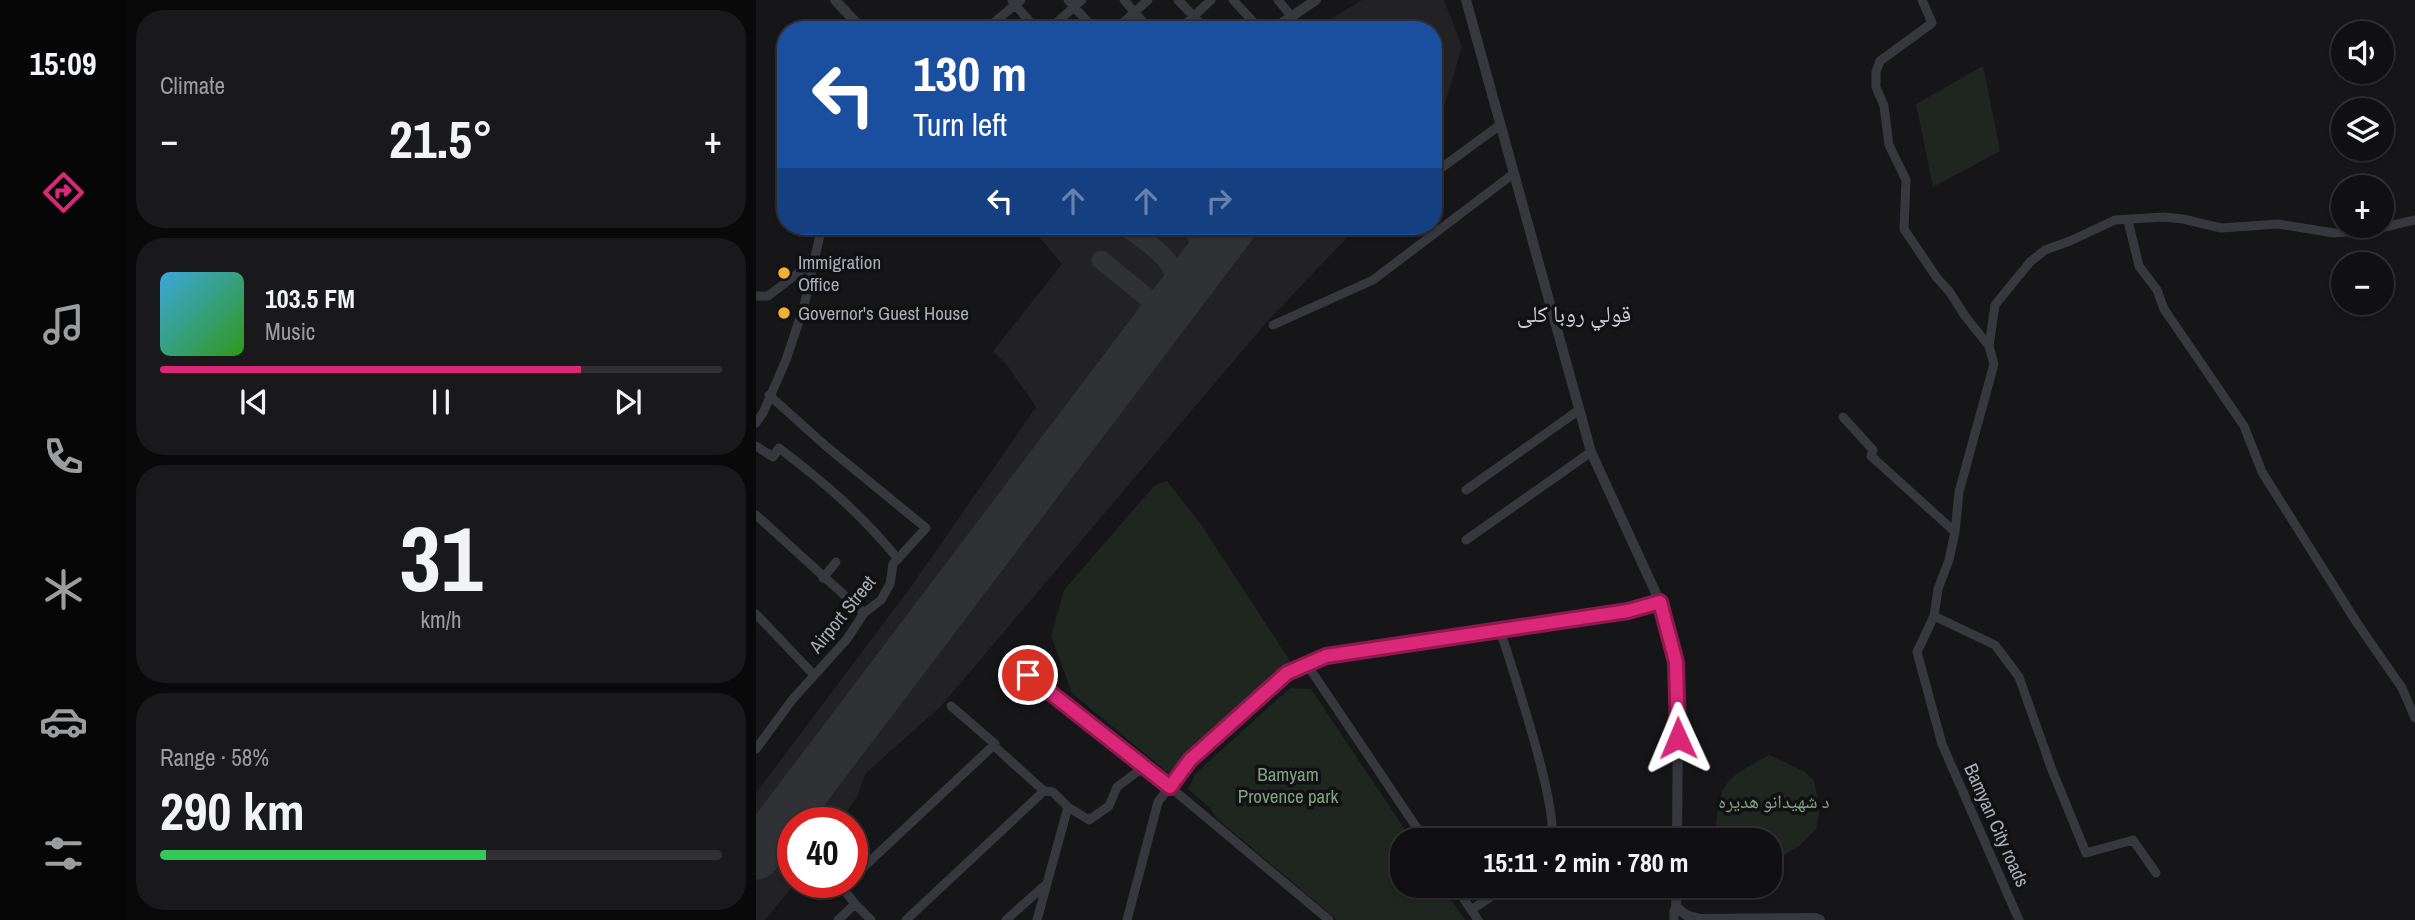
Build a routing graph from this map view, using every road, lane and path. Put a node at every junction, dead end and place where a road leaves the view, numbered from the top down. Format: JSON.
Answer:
{"nodes":[{"id":1,"x":835,"y":0,"type":"edge"},
{"id":2,"x":1124,"y":0,"type":"edge"},
{"id":3,"x":1148,"y":0,"type":"edge"},
{"id":4,"x":1178,"y":0,"type":"edge"},
{"id":5,"x":1211,"y":0,"type":"edge"},
{"id":6,"x":1233,"y":0,"type":"edge"},
{"id":7,"x":1278,"y":0,"type":"edge"},
{"id":8,"x":1316,"y":0,"type":"edge"},
{"id":9,"x":1466,"y":0,"type":"edge"},
{"id":10,"x":1922,"y":0,"type":"edge"},
{"id":11,"x":1016,"y":2,"type":"edge"},
{"id":12,"x":1075,"y":2,"type":"edge"},
{"id":13,"x":1135,"y":13,"type":"junction"},
{"id":14,"x":1194,"y":16,"type":"junction"},
{"id":15,"x":1292,"y":17,"type":"junction"},
{"id":16,"x":855,"y":21,"type":"edge"},
{"id":17,"x":995,"y":21,"type":"edge"},
{"id":18,"x":1030,"y":21,"type":"edge"},
{"id":19,"x":1057,"y":21,"type":"edge"},
{"id":20,"x":1089,"y":21,"type":"edge"},
{"id":21,"x":1126,"y":21,"type":"edge"},
{"id":22,"x":1142,"y":21,"type":"edge"},
{"id":23,"x":1189,"y":21,"type":"edge"},
{"id":24,"x":1199,"y":21,"type":"edge"},
{"id":25,"x":1253,"y":21,"type":"edge"},
{"id":26,"x":1286,"y":21,"type":"edge"},
{"id":27,"x":1500,"y":125,"type":"junction"},
{"id":28,"x":1442,"y":167,"type":"edge"},
{"id":29,"x":1513,"y":174,"type":"junction"},
{"id":30,"x":2415,"y":220,"type":"edge"},
{"id":31,"x":2128,"y":221,"type":"junction"},
{"id":32,"x":1442,"y":228,"type":"edge"},
{"id":33,"x":820,"y":235,"type":"edge"},
{"id":34,"x":1432,"y":235,"type":"edge"},
{"id":35,"x":812,"y":267,"type":"junction"},
{"id":36,"x":756,"y":296,"type":"edge"},
{"id":37,"x":1273,"y":325,"type":"dead end"},
{"id":38,"x":1989,"y":346,"type":"junction"},
{"id":39,"x":769,"y":395,"type":"junction"},
{"id":40,"x":760,"y":406,"type":"edge"},
{"id":41,"x":1578,"y":410,"type":"junction"},
{"id":42,"x":1843,"y":417,"type":"dead end"},
{"id":43,"x":756,"y":423,"type":"edge"},
{"id":44,"x":756,"y":446,"type":"edge"},
{"id":45,"x":1591,"y":452,"type":"junction"},
{"id":46,"x":1466,"y":490,"type":"dead end"},
{"id":47,"x":756,"y":515,"type":"edge"},
{"id":48,"x":1955,"y":532,"type":"junction"},
{"id":49,"x":1466,"y":540,"type":"dead end"},
{"id":50,"x":898,"y":559,"type":"junction"},
{"id":51,"x":836,"y":562,"type":"dead end"},
{"id":52,"x":823,"y":578,"type":"junction"},
{"id":53,"x":1660,"y":602,"type":"junction"},
{"id":54,"x":864,"y":613,"type":"junction"},
{"id":55,"x":756,"y":614,"type":"edge"},
{"id":56,"x":1934,"y":616,"type":"junction"},
{"id":57,"x":1500,"y":630,"type":"junction"},
{"id":58,"x":1009,"y":659,"type":"dead end"},
{"id":59,"x":1307,"y":663,"type":"junction"},
{"id":60,"x":814,"y":675,"type":"junction"},
{"id":61,"x":951,"y":706,"type":"dead end"},
{"id":62,"x":2415,"y":718,"type":"edge"},
{"id":63,"x":995,"y":744,"type":"junction"},
{"id":64,"x":756,"y":749,"type":"edge"},
{"id":65,"x":1145,"y":766,"type":"junction"},
{"id":66,"x":1170,"y":787,"type":"junction"},
{"id":67,"x":1044,"y":791,"type":"junction"},
{"id":68,"x":1068,"y":807,"type":"junction"},
{"id":69,"x":1417,"y":828,"type":"edge"},
{"id":70,"x":1553,"y":828,"type":"edge"},
{"id":71,"x":1677,"y":828,"type":"edge"},
{"id":72,"x":868,"y":863,"type":"edge"},
{"id":73,"x":2156,"y":873,"type":"dead end"},
{"id":74,"x":1045,"y":885,"type":"junction"},
{"id":75,"x":850,"y":898,"type":"edge"},
{"id":76,"x":1463,"y":898,"type":"edge"},
{"id":77,"x":1489,"y":898,"type":"edge"},
{"id":78,"x":1676,"y":898,"type":"edge"},
{"id":79,"x":855,"y":904,"type":"junction"},
{"id":80,"x":1676,"y":907,"type":"junction"},
{"id":81,"x":1471,"y":910,"type":"junction"},
{"id":82,"x":838,"y":920,"type":"edge"},
{"id":83,"x":872,"y":920,"type":"edge"},
{"id":84,"x":906,"y":920,"type":"edge"},
{"id":85,"x":1006,"y":920,"type":"edge"},
{"id":86,"x":1037,"y":920,"type":"edge"},
{"id":87,"x":1127,"y":920,"type":"edge"},
{"id":88,"x":1329,"y":920,"type":"edge"},
{"id":89,"x":1478,"y":920,"type":"edge"},
{"id":90,"x":1674,"y":920,"type":"edge"},
{"id":91,"x":1820,"y":920,"type":"edge"},
{"id":92,"x":2019,"y":920,"type":"edge"}],
"edges":[{"from":1,"to":16,"type":"street"},
{"from":2,"to":13,"type":"street"},
{"from":3,"to":13,"type":"street"},
{"from":4,"to":14,"type":"street"},
{"from":5,"to":14,"type":"street"},
{"from":6,"to":25,"type":"street"},
{"from":7,"to":15,"type":"street"},
{"from":8,"to":15,"type":"street"},
{"from":9,"to":27,"type":"street"},
{"from":10,"to":38,"type":"street"},
{"from":11,"to":17,"type":"street"},
{"from":11,"to":18,"type":"street"},
{"from":12,"to":19,"type":"street"},
{"from":12,"to":20,"type":"street"},
{"from":13,"to":21,"type":"street"},
{"from":13,"to":22,"type":"street"},
{"from":14,"to":23,"type":"street"},
{"from":14,"to":24,"type":"street"},
{"from":15,"to":26,"type":"street"},
{"from":27,"to":28,"type":"street"},
{"from":27,"to":29,"type":"street"},
{"from":29,"to":32,"type":"street"},
{"from":29,"to":41,"type":"street"},
{"from":30,"to":31,"type":"street","name":"Bamyan City roads"},
{"from":31,"to":38,"type":"street","name":"Bamyan City roads"},
{"from":31,"to":62,"type":"street"},
{"from":33,"to":35,"type":"street"},
{"from":34,"to":37,"type":"street"},
{"from":35,"to":36,"type":"street"},
{"from":35,"to":39,"type":"street"},
{"from":38,"to":48,"type":"street","name":"Bamyan City roads"},
{"from":39,"to":40,"type":"street"},
{"from":39,"to":50,"type":"street","name":"Airport Street"},
{"from":40,"to":43,"type":"street"},
{"from":41,"to":45,"type":"street"},
{"from":41,"to":46,"type":"street"},
{"from":42,"to":48,"type":"street"},
{"from":44,"to":50,"type":"street"},
{"from":45,"to":49,"type":"street"},
{"from":45,"to":53,"type":"street"},
{"from":47,"to":52,"type":"street"},
{"from":48,"to":56,"type":"street","name":"Bamyan City roads"},
{"from":50,"to":54,"type":"street","name":"Airport Street"},
{"from":51,"to":52,"type":"street"},
{"from":52,"to":54,"type":"street"},
{"from":53,"to":57,"type":"street"},
{"from":53,"to":71,"type":"street"},
{"from":54,"to":60,"type":"street","name":"Airport Street"},
{"from":55,"to":60,"type":"street"},
{"from":56,"to":73,"type":"street"},
{"from":56,"to":92,"type":"street","name":"Bamyan City roads"},
{"from":57,"to":59,"type":"street"},
{"from":57,"to":70,"type":"street"},
{"from":58,"to":65,"type":"street"},
{"from":59,"to":66,"type":"street"},
{"from":59,"to":69,"type":"street"},
{"from":60,"to":64,"type":"street","name":"Airport Street"},
{"from":61,"to":63,"type":"street"},
{"from":63,"to":67,"type":"street"},
{"from":63,"to":72,"type":"street"},
{"from":65,"to":66,"type":"street"},
{"from":65,"to":68,"type":"street"},
{"from":66,"to":87,"type":"street"},
{"from":66,"to":88,"type":"street"},
{"from":67,"to":68,"type":"street"},
{"from":67,"to":84,"type":"street"},
{"from":68,"to":74,"type":"street"},
{"from":74,"to":85,"type":"street"},
{"from":74,"to":86,"type":"street"},
{"from":75,"to":79,"type":"street"},
{"from":76,"to":81,"type":"street"},
{"from":77,"to":81,"type":"street"},
{"from":78,"to":80,"type":"street"},
{"from":79,"to":82,"type":"street"},
{"from":79,"to":83,"type":"street"},
{"from":80,"to":90,"type":"street"},
{"from":80,"to":91,"type":"street"},
{"from":81,"to":89,"type":"street"}]}
